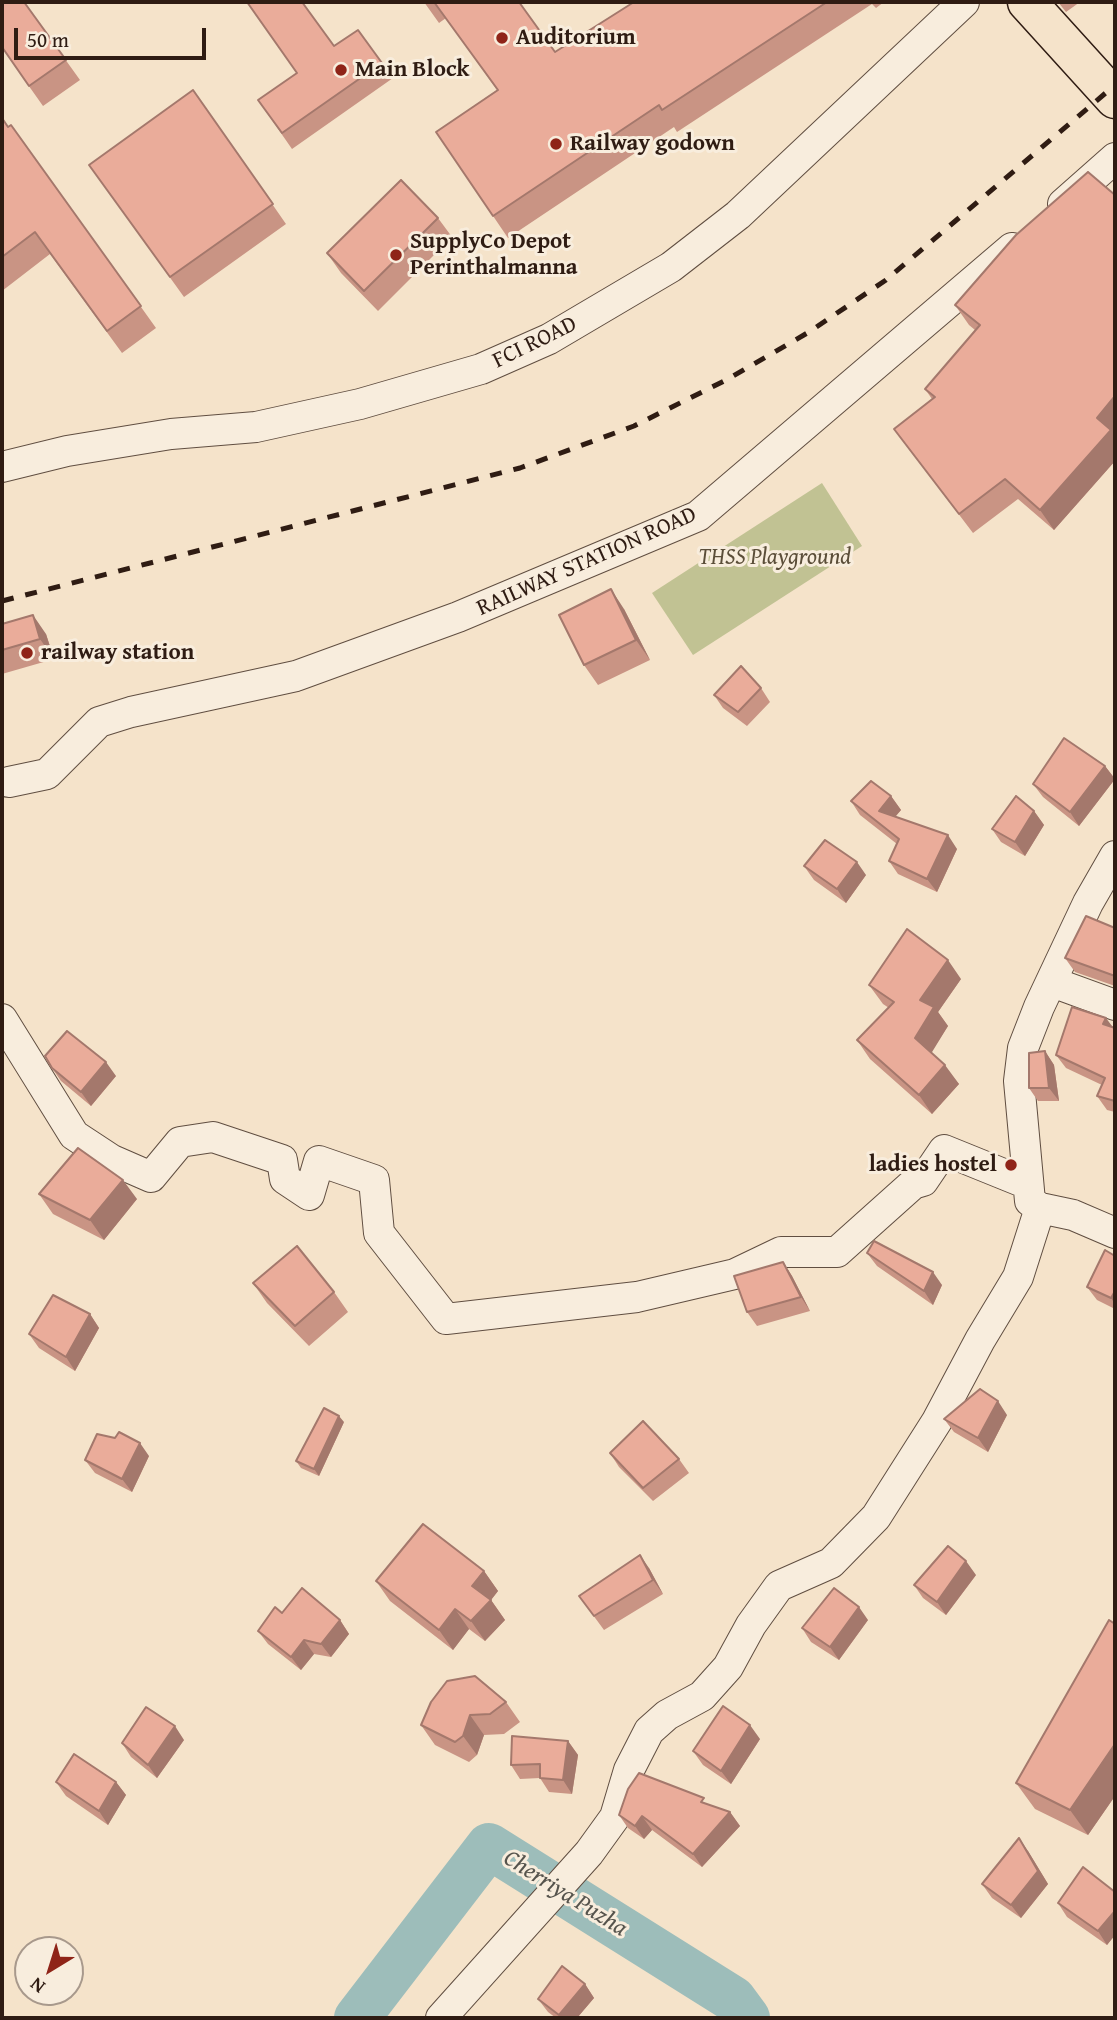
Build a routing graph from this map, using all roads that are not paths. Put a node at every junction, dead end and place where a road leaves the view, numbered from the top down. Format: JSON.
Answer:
{"nodes":[{"id":1,"x":964,"y":2,"type":"edge"},
{"id":2,"x":1027,"y":2,"type":"edge"},
{"id":3,"x":1115,"y":99,"type":"edge"},
{"id":4,"x":1115,"y":158,"type":"edge"},
{"id":5,"x":2,"y":467,"type":"edge"},
{"id":6,"x":9,"y":782,"type":"dead end"},
{"id":7,"x":1115,"y":856,"type":"edge"},
{"id":8,"x":1052,"y":982,"type":"junction"},
{"id":9,"x":1115,"y":1005,"type":"edge"},
{"id":10,"x":2,"y":1019,"type":"edge"},
{"id":11,"x":1034,"y":1196,"type":"junction"},
{"id":12,"x":1115,"y":1233,"type":"edge"},
{"id":13,"x":442,"y":2018,"type":"edge"}],
"edges":[{"from":1,"to":5,"type":"street","name":"FCI ROAD"},
{"from":2,"to":3,"type":"highway"},
{"from":4,"to":6,"type":"street","name":"RAILWAY STATION ROAD"},
{"from":7,"to":8,"type":"street"},
{"from":8,"to":9,"type":"street"},
{"from":8,"to":11,"type":"street"},
{"from":10,"to":11,"type":"street"},
{"from":11,"to":12,"type":"street"},
{"from":11,"to":13,"type":"street"}]}
